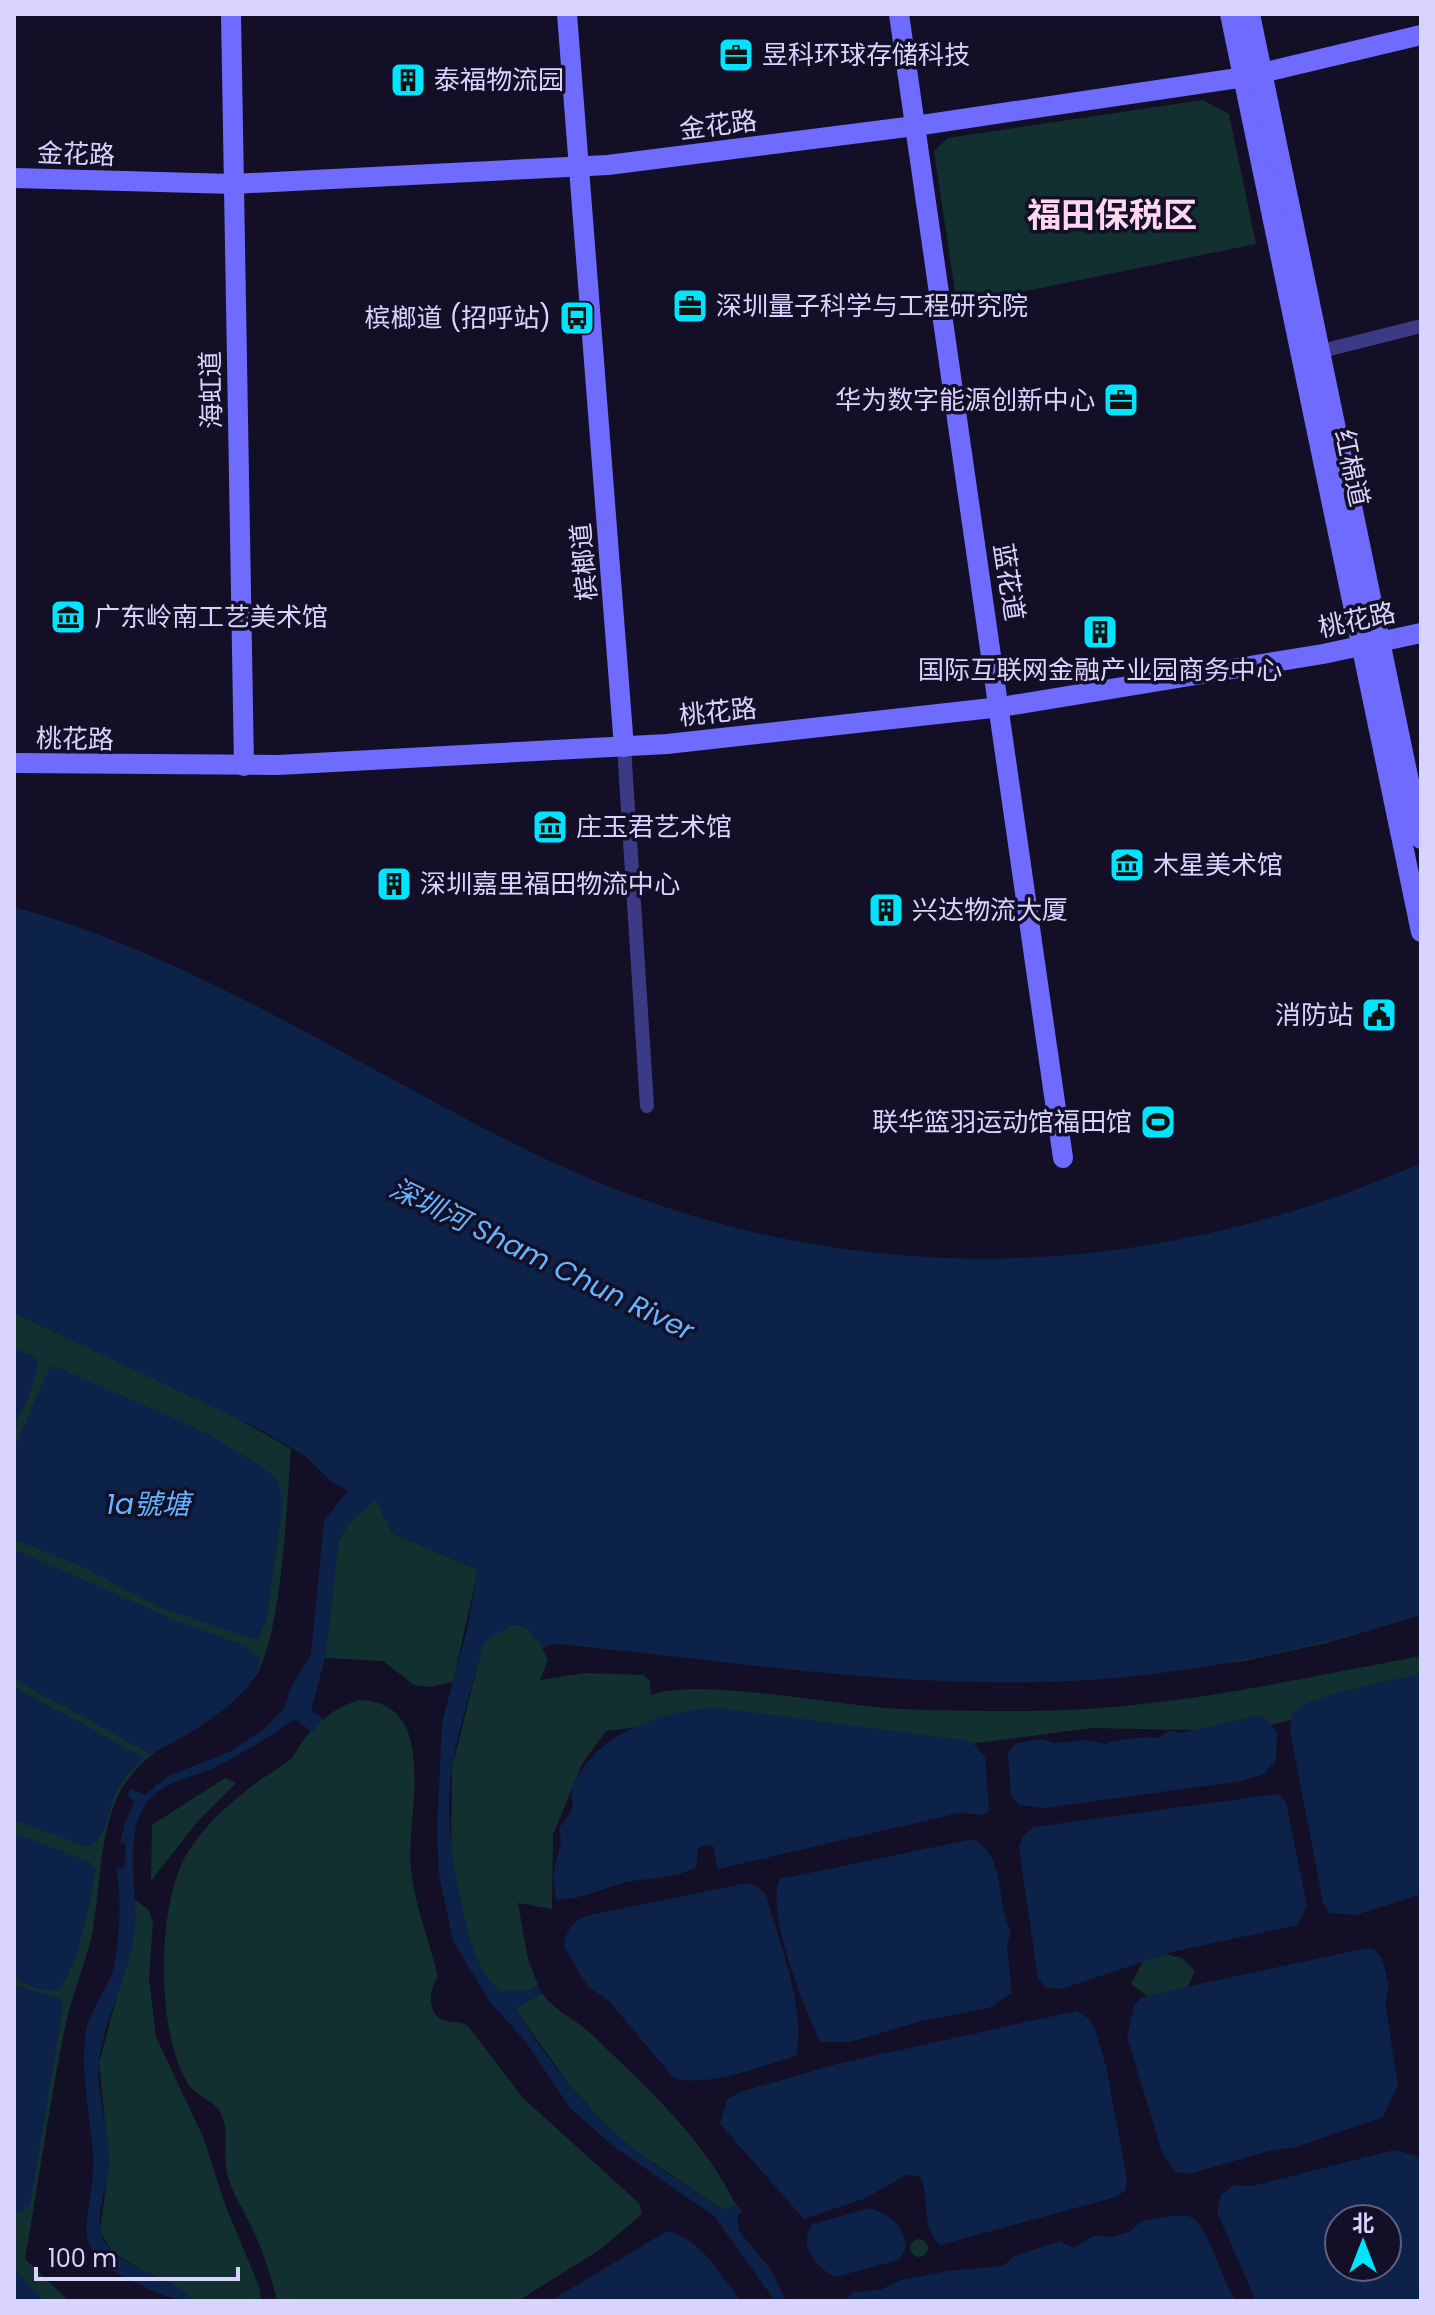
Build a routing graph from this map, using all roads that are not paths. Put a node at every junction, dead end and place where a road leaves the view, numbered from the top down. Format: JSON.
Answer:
{"nodes":[{"id":1,"x":231,"y":14,"type":"edge"},
{"id":2,"x":567,"y":14,"type":"edge"},
{"id":3,"x":899,"y":14,"type":"edge"},
{"id":4,"x":1230,"y":14,"type":"edge"},
{"id":5,"x":1250,"y":14,"type":"edge"},
{"id":6,"x":1421,"y":35,"type":"edge"},
{"id":7,"x":1253,"y":75,"type":"junction"},
{"id":8,"x":915,"y":126,"type":"junction"},
{"id":9,"x":579,"y":168,"type":"junction"},
{"id":10,"x":14,"y":178,"type":"edge"},
{"id":11,"x":233,"y":184,"type":"junction"},
{"id":12,"x":1421,"y":326,"type":"edge"},
{"id":13,"x":1311,"y":354,"type":"junction"},
{"id":14,"x":1421,"y":633,"type":"edge"},
{"id":15,"x":1372,"y":644,"type":"junction"},
{"id":16,"x":1001,"y":707,"type":"junction"},
{"id":17,"x":624,"y":747,"type":"junction"},
{"id":18,"x":14,"y":763,"type":"edge"},
{"id":19,"x":244,"y":766,"type":"junction"},
{"id":20,"x":1421,"y":839,"type":"edge"},
{"id":21,"x":1421,"y":932,"type":"edge"},
{"id":22,"x":647,"y":1106,"type":"dead end"},
{"id":23,"x":1063,"y":1158,"type":"dead end"}],
"edges":[{"from":1,"to":11,"type":"street","name":"海虹道"},
{"from":2,"to":9,"type":"street","name":"槟榔道"},
{"from":3,"to":8,"type":"street","name":"蓝花道"},
{"from":4,"to":7,"type":"street","name":"红棉道"},
{"from":5,"to":7,"type":"street","name":"红棉道"},
{"from":6,"to":7,"type":"street","name":"金花路"},
{"from":7,"to":8,"type":"street","name":"金花路"},
{"from":7,"to":13,"type":"street","name":"红棉道"},
{"from":8,"to":9,"type":"street","name":"金花路"},
{"from":8,"to":16,"type":"street","name":"蓝花道"},
{"from":9,"to":11,"type":"street","name":"金花路"},
{"from":9,"to":17,"type":"street","name":"槟榔道"},
{"from":10,"to":11,"type":"street","name":"金花路"},
{"from":11,"to":19,"type":"street","name":"海虹道"},
{"from":12,"to":13,"type":"street"},
{"from":13,"to":15,"type":"street","name":"红棉道"},
{"from":14,"to":15,"type":"street","name":"桃花路"},
{"from":15,"to":16,"type":"street","name":"桃花路"},
{"from":15,"to":20,"type":"street","name":"红棉道"},
{"from":15,"to":21,"type":"street","name":"红棉道"},
{"from":16,"to":17,"type":"street","name":"桃花路"},
{"from":16,"to":23,"type":"street","name":"蓝花道"},
{"from":17,"to":19,"type":"street","name":"桃花路"},
{"from":17,"to":22,"type":"street","name":"槟榔道"},
{"from":18,"to":19,"type":"street","name":"桃花路"}]}
